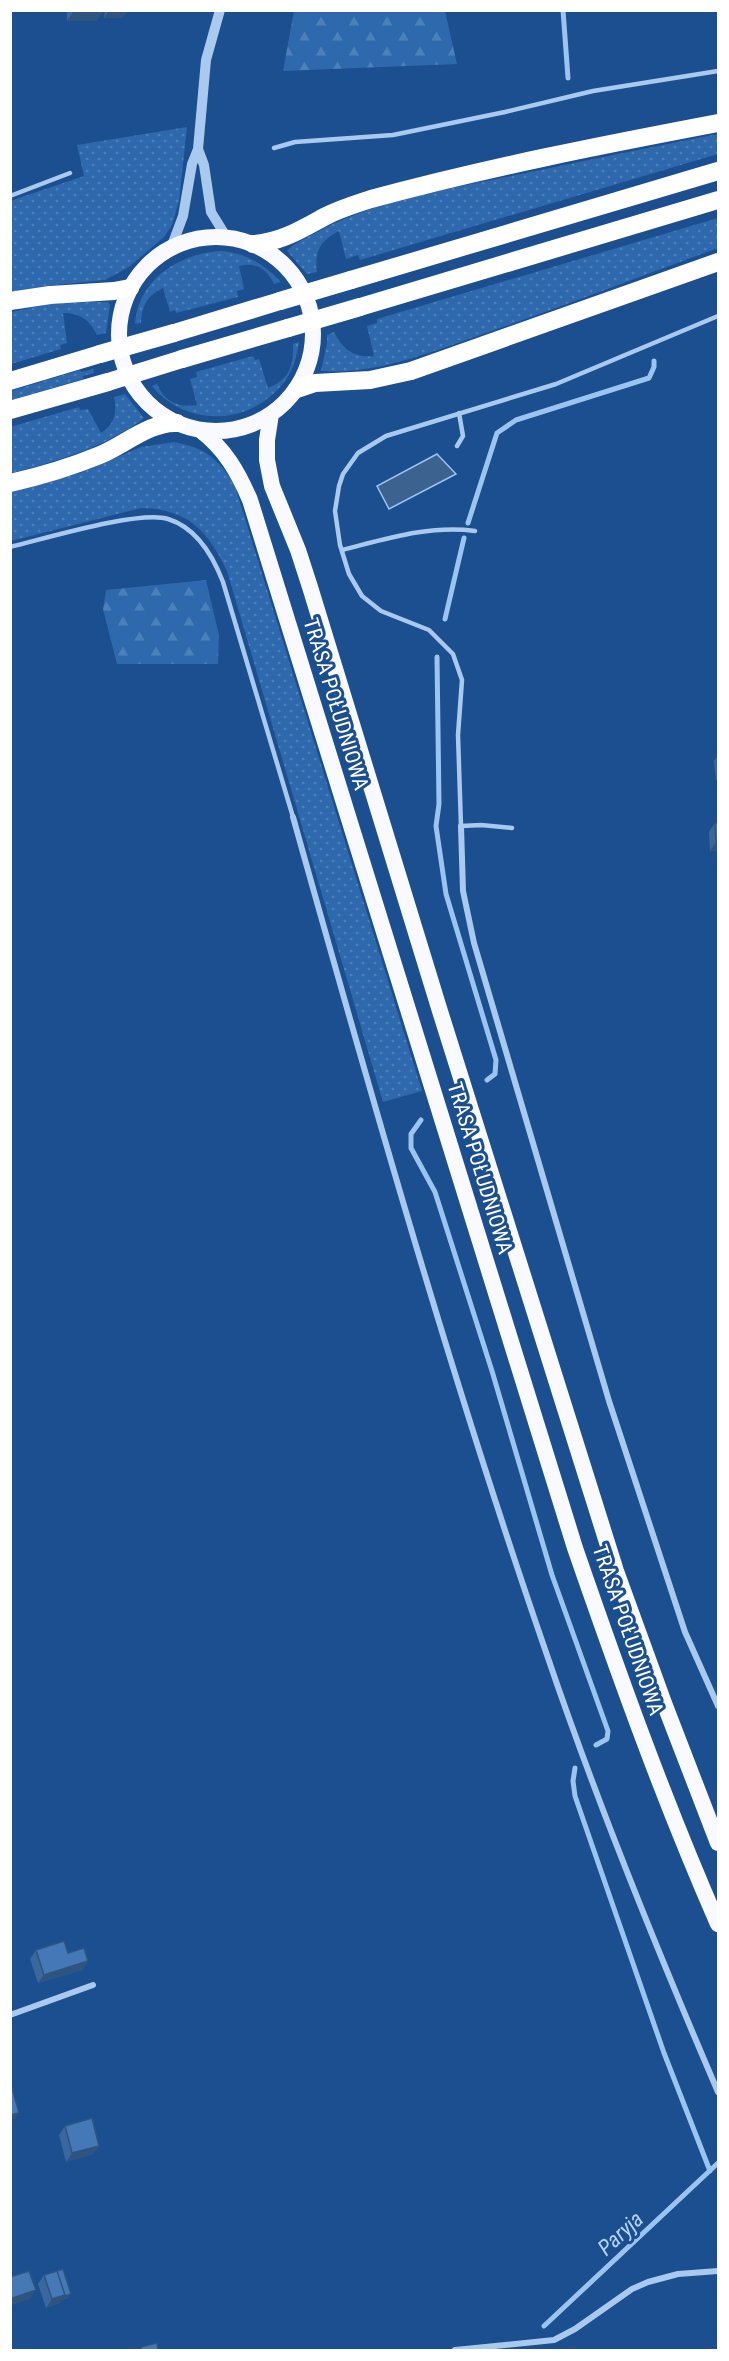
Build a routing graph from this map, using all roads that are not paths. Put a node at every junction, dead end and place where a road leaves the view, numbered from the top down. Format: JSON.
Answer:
{"nodes":[{"id":1,"x":220,"y":10,"type":"edge"},
{"id":2,"x":718,"y":71,"type":"edge"},
{"id":3,"x":718,"y":123,"type":"edge"},
{"id":4,"x":274,"y":148,"type":"dead end"},
{"id":5,"x":198,"y":149,"type":"junction"},
{"id":6,"x":718,"y":171,"type":"edge"},
{"id":7,"x":70,"y":173,"type":"dead end"},
{"id":8,"x":10,"y":196,"type":"edge"},
{"id":9,"x":718,"y":200,"type":"edge"},
{"id":10,"x":227,"y":238,"type":"junction"},
{"id":11,"x":253,"y":244,"type":"junction"},
{"id":12,"x":171,"y":248,"type":"junction"},
{"id":13,"x":718,"y":262,"type":"edge"},
{"id":14,"x":130,"y":288,"type":"junction"},
{"id":15,"x":10,"y":302,"type":"edge"},
{"id":16,"x":718,"y":316,"type":"edge"},
{"id":17,"x":10,"y":381,"type":"edge"},
{"id":18,"x":297,"y":389,"type":"junction"},
{"id":19,"x":10,"y":410,"type":"edge"},
{"id":20,"x":459,"y":413,"type":"junction"},
{"id":21,"x":271,"y":414,"type":"junction"},
{"id":22,"x":177,"y":423,"type":"junction"},
{"id":23,"x":200,"y":430,"type":"junction"},
{"id":24,"x":457,"y":446,"type":"dead end"},
{"id":25,"x":10,"y":483,"type":"edge"},
{"id":26,"x":476,"y":531,"type":"dead end"},
{"id":27,"x":10,"y":547,"type":"edge"},
{"id":28,"x":342,"y":550,"type":"junction"},
{"id":29,"x":293,"y":817,"type":"joint"},
{"id":30,"x":461,"y":826,"type":"junction"},
{"id":31,"x":512,"y":828,"type":"dead end"},
{"id":32,"x":718,"y":1706,"type":"edge"},
{"id":33,"x":718,"y":1843,"type":"edge"},
{"id":34,"x":718,"y":1923,"type":"edge"},
{"id":35,"x":93,"y":1986,"type":"dead end"},
{"id":36,"x":10,"y":2015,"type":"edge"},
{"id":37,"x":718,"y":2092,"type":"edge"},
{"id":38,"x":718,"y":2271,"type":"edge"},
{"id":39,"x":454,"y":2350,"type":"edge"}],
"edges":[{"from":1,"to":5,"type":"street"},
{"from":2,"to":4,"type":"lane"},
{"from":3,"to":11,"type":"highway"},
{"from":5,"to":10,"type":"street"},
{"from":5,"to":12,"type":"street"},
{"from":6,"to":17,"type":"highway","bridge":true},
{"from":7,"to":8,"type":"lane"},
{"from":9,"to":19,"type":"highway","bridge":true},
{"from":10,"to":11,"type":"highway"},
{"from":10,"to":12,"type":"highway"},
{"from":11,"to":18,"type":"highway"},
{"from":12,"to":14,"type":"highway"},
{"from":13,"to":18,"type":"highway"},
{"from":14,"to":15,"type":"highway"},
{"from":14,"to":22,"type":"highway"},
{"from":16,"to":20,"type":"lane"},
{"from":18,"to":21,"type":"highway"},
{"from":20,"to":24,"type":"lane"},
{"from":20,"to":28,"type":"lane"},
{"from":21,"to":23,"type":"highway"},
{"from":21,"to":33,"type":"highway","name":"TRASA POŁUDNIOWA"},
{"from":22,"to":23,"type":"highway"},
{"from":22,"to":25,"type":"highway"},
{"from":23,"to":34,"type":"highway","name":"TRASA POŁUDNIOWA"},
{"from":26,"to":28,"type":"lane"},
{"from":27,"to":29,"type":"lane"},
{"from":28,"to":30,"type":"lane"},
{"from":29,"to":37,"type":"street"},
{"from":30,"to":31,"type":"lane"},
{"from":30,"to":32,"type":"street"},
{"from":35,"to":36,"type":"street"},
{"from":38,"to":39,"type":"street"}]}
